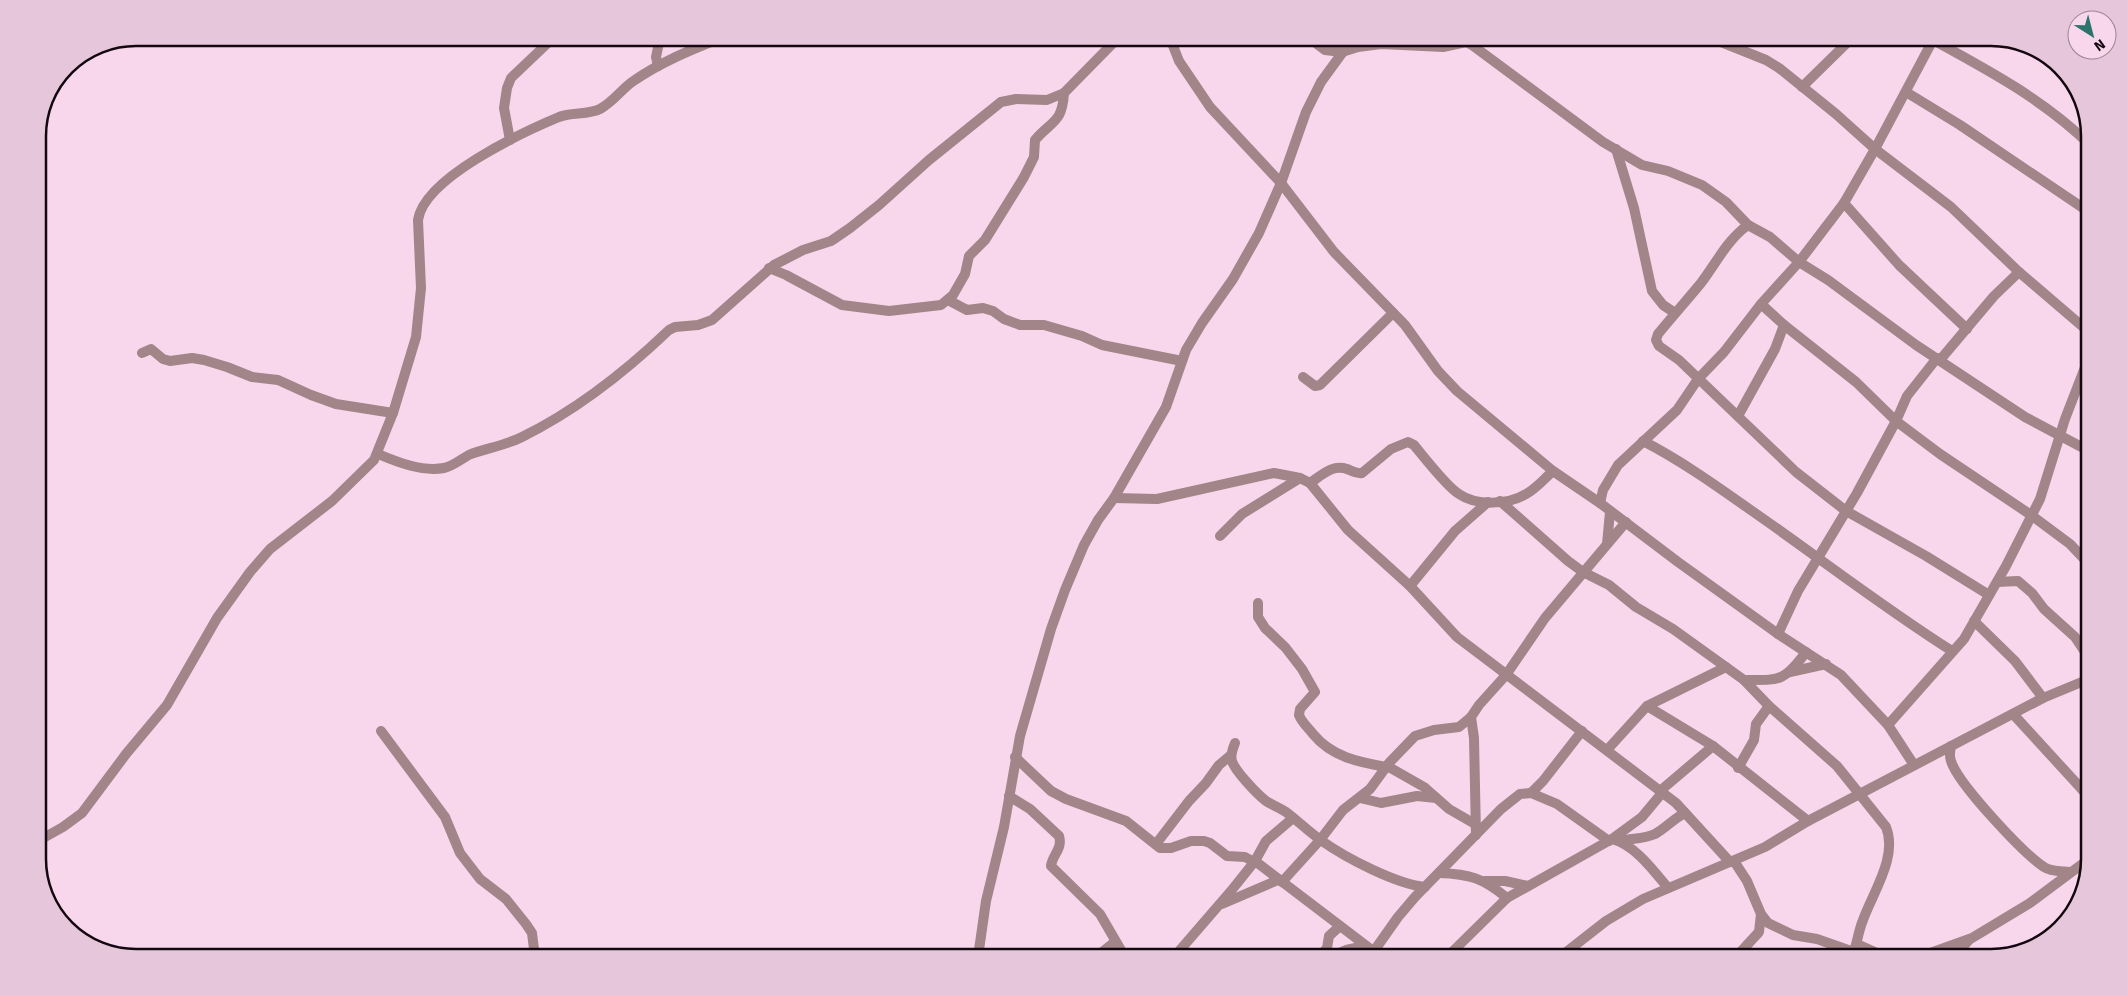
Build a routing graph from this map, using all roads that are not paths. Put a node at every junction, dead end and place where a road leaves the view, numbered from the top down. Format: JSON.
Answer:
{"nodes":[{"id":1,"x":545,"y":46,"type":"edge"},
{"id":2,"x":658,"y":46,"type":"edge"},
{"id":3,"x":703,"y":46,"type":"edge"},
{"id":4,"x":1110,"y":46,"type":"edge"},
{"id":5,"x":1173,"y":46,"type":"edge"},
{"id":6,"x":1320,"y":46,"type":"edge"},
{"id":7,"x":1347,"y":46,"type":"edge"},
{"id":8,"x":1365,"y":46,"type":"edge"},
{"id":9,"x":1422,"y":46,"type":"edge"},
{"id":10,"x":1448,"y":46,"type":"edge"},
{"id":11,"x":1472,"y":46,"type":"edge"},
{"id":12,"x":1731,"y":46,"type":"edge"},
{"id":13,"x":1844,"y":46,"type":"edge"},
{"id":14,"x":1929,"y":46,"type":"edge"},
{"id":15,"x":1945,"y":46,"type":"edge"},
{"id":16,"x":1342,"y":52,"type":"junction"},
{"id":17,"x":658,"y":66,"type":"junction"},
{"id":18,"x":1802,"y":87,"type":"junction"},
{"id":19,"x":1906,"y":92,"type":"junction"},
{"id":20,"x":1064,"y":93,"type":"junction"},
{"id":21,"x":2080,"y":135,"type":"edge"},
{"id":22,"x":510,"y":140,"type":"junction"},
{"id":23,"x":1616,"y":149,"type":"junction"},
{"id":24,"x":1875,"y":149,"type":"junction"},
{"id":25,"x":1281,"y":183,"type":"junction"},
{"id":26,"x":1844,"y":202,"type":"junction"},
{"id":27,"x":2081,"y":207,"type":"edge"},
{"id":28,"x":1748,"y":225,"type":"junction"},
{"id":29,"x":1799,"y":262,"type":"junction"},
{"id":30,"x":769,"y":268,"type":"junction"},
{"id":31,"x":2019,"y":272,"type":"junction"},
{"id":32,"x":948,"y":300,"type":"junction"},
{"id":33,"x":1761,"y":304,"type":"junction"},
{"id":34,"x":1393,"y":313,"type":"junction"},
{"id":35,"x":1675,"y":314,"type":"junction"},
{"id":36,"x":1784,"y":325,"type":"junction"},
{"id":37,"x":2081,"y":325,"type":"edge"},
{"id":38,"x":1967,"y":329,"type":"junction"},
{"id":39,"x":142,"y":352,"type":"dead end"},
{"id":40,"x":1938,"y":359,"type":"junction"},
{"id":41,"x":1182,"y":361,"type":"junction"},
{"id":42,"x":1303,"y":378,"type":"dead end"},
{"id":43,"x":2081,"y":378,"type":"edge"},
{"id":44,"x":1698,"y":379,"type":"junction"},
{"id":45,"x":393,"y":413,"type":"junction"},
{"id":46,"x":1738,"y":416,"type":"junction"},
{"id":47,"x":1896,"y":421,"type":"junction"},
{"id":48,"x":2061,"y":437,"type":"junction"},
{"id":49,"x":1642,"y":441,"type":"junction"},
{"id":50,"x":2081,"y":447,"type":"edge"},
{"id":51,"x":378,"y":454,"type":"junction"},
{"id":52,"x":1553,"y":471,"type":"junction"},
{"id":53,"x":1305,"y":480,"type":"junction"},
{"id":54,"x":1114,"y":498,"type":"junction"},
{"id":55,"x":1500,"y":501,"type":"junction"},
{"id":56,"x":1488,"y":502,"type":"junction"},
{"id":57,"x":1600,"y":503,"type":"junction"},
{"id":58,"x":1846,"y":511,"type":"junction"},
{"id":59,"x":1610,"y":512,"type":"junction"},
{"id":60,"x":2031,"y":514,"type":"junction"},
{"id":61,"x":1626,"y":522,"type":"junction"},
{"id":62,"x":1220,"y":536,"type":"dead end"},
{"id":63,"x":1607,"y":544,"type":"junction"},
{"id":64,"x":2081,"y":556,"type":"edge"},
{"id":65,"x":1819,"y":558,"type":"junction"},
{"id":66,"x":2006,"y":566,"type":"junction"},
{"id":67,"x":1583,"y":572,"type":"junction"},
{"id":68,"x":2016,"y":580,"type":"junction"},
{"id":69,"x":1997,"y":582,"type":"junction"},
{"id":70,"x":1410,"y":586,"type":"junction"},
{"id":71,"x":1989,"y":595,"type":"junction"},
{"id":72,"x":1258,"y":603,"type":"dead end"},
{"id":73,"x":1974,"y":622,"type":"junction"},
{"id":74,"x":1778,"y":634,"type":"junction"},
{"id":75,"x":2081,"y":646,"type":"edge"},
{"id":76,"x":1952,"y":651,"type":"junction"},
{"id":77,"x":1806,"y":652,"type":"junction"},
{"id":78,"x":1826,"y":664,"type":"junction"},
{"id":79,"x":1726,"y":667,"type":"junction"},
{"id":80,"x":1790,"y":672,"type":"junction"},
{"id":81,"x":1506,"y":675,"type":"junction"},
{"id":82,"x":1744,"y":680,"type":"junction"},
{"id":83,"x":2081,"y":683,"type":"edge"},
{"id":84,"x":2043,"y":698,"type":"junction"},
{"id":85,"x":1647,"y":706,"type":"junction"},
{"id":86,"x":1769,"y":706,"type":"junction"},
{"id":87,"x":2013,"y":714,"type":"junction"},
{"id":88,"x":1471,"y":717,"type":"junction"},
{"id":89,"x":1888,"y":724,"type":"junction"},
{"id":90,"x":381,"y":731,"type":"dead end"},
{"id":91,"x":1582,"y":731,"type":"junction"},
{"id":92,"x":1235,"y":742,"type":"dead end"},
{"id":93,"x":1713,"y":746,"type":"junction"},
{"id":94,"x":1951,"y":746,"type":"junction"},
{"id":95,"x":1607,"y":750,"type":"junction"},
{"id":96,"x":1231,"y":755,"type":"junction"},
{"id":97,"x":1015,"y":757,"type":"junction"},
{"id":98,"x":1914,"y":765,"type":"junction"},
{"id":99,"x":1386,"y":767,"type":"junction"},
{"id":100,"x":1738,"y":768,"type":"junction"},
{"id":101,"x":2081,"y":787,"type":"edge"},
{"id":102,"x":1661,"y":792,"type":"junction"},
{"id":103,"x":1531,"y":793,"type":"junction"},
{"id":104,"x":1859,"y":795,"type":"junction"},
{"id":105,"x":1009,"y":796,"type":"junction"},
{"id":106,"x":1360,"y":798,"type":"junction"},
{"id":107,"x":1436,"y":798,"type":"junction"},
{"id":108,"x":1685,"y":814,"type":"junction"},
{"id":109,"x":1293,"y":818,"type":"junction"},
{"id":110,"x":1808,"y":822,"type":"junction"},
{"id":111,"x":1475,"y":824,"type":"junction"},
{"id":112,"x":1476,"y":835,"type":"junction"},
{"id":113,"x":46,"y":837,"type":"edge"},
{"id":114,"x":1320,"y":840,"type":"junction"},
{"id":115,"x":1613,"y":840,"type":"junction"},
{"id":116,"x":1156,"y":844,"type":"junction"},
{"id":117,"x":1732,"y":861,"type":"junction"},
{"id":118,"x":1254,"y":862,"type":"junction"},
{"id":119,"x":2080,"y":865,"type":"edge"},
{"id":120,"x":2070,"y":872,"type":"junction"},
{"id":121,"x":1439,"y":873,"type":"junction"},
{"id":122,"x":1280,"y":881,"type":"junction"},
{"id":123,"x":1485,"y":881,"type":"junction"},
{"id":124,"x":1528,"y":886,"type":"junction"},
{"id":125,"x":1425,"y":887,"type":"junction"},
{"id":126,"x":1668,"y":888,"type":"junction"},
{"id":127,"x":1507,"y":898,"type":"junction"},
{"id":128,"x":1219,"y":906,"type":"junction"},
{"id":129,"x":1761,"y":914,"type":"junction"},
{"id":130,"x":1340,"y":926,"type":"junction"},
{"id":131,"x":1972,"y":938,"type":"junction"},
{"id":132,"x":1115,"y":942,"type":"junction"},
{"id":133,"x":1831,"y":945,"type":"junction"},
{"id":134,"x":1365,"y":946,"type":"junction"},
{"id":135,"x":534,"y":949,"type":"edge"},
{"id":136,"x":979,"y":949,"type":"edge"},
{"id":137,"x":1107,"y":949,"type":"edge"},
{"id":138,"x":1119,"y":949,"type":"edge"},
{"id":139,"x":1182,"y":949,"type":"edge"},
{"id":140,"x":1326,"y":949,"type":"edge"},
{"id":141,"x":1351,"y":949,"type":"edge"},
{"id":142,"x":1370,"y":949,"type":"edge"},
{"id":143,"x":1381,"y":949,"type":"edge"},
{"id":144,"x":1456,"y":949,"type":"edge"},
{"id":145,"x":1571,"y":949,"type":"edge"},
{"id":146,"x":1744,"y":949,"type":"edge"},
{"id":147,"x":1834,"y":949,"type":"edge"},
{"id":148,"x":1847,"y":949,"type":"edge"},
{"id":149,"x":1855,"y":949,"type":"edge"},
{"id":150,"x":1943,"y":949,"type":"edge"},
{"id":151,"x":1962,"y":949,"type":"edge"}],
"edges":[{"from":1,"to":22,"type":"street"},
{"from":2,"to":17,"type":"street"},
{"from":3,"to":17,"type":"street"},
{"from":4,"to":20,"type":"street"},
{"from":5,"to":25,"type":"street"},
{"from":6,"to":16,"type":"street"},
{"from":7,"to":16,"type":"street"},
{"from":8,"to":16,"type":"street"},
{"from":9,"to":10,"type":"street"},
{"from":11,"to":23,"type":"street"},
{"from":12,"to":18,"type":"street"},
{"from":13,"to":18,"type":"street"},
{"from":14,"to":19,"type":"street"},
{"from":15,"to":21,"type":"street"},
{"from":16,"to":25,"type":"street"},
{"from":17,"to":22,"type":"street"},
{"from":18,"to":24,"type":"street"},
{"from":19,"to":24,"type":"street"},
{"from":19,"to":27,"type":"street"},
{"from":20,"to":30,"type":"street"},
{"from":20,"to":32,"type":"street"},
{"from":22,"to":45,"type":"street"},
{"from":23,"to":28,"type":"street"},
{"from":23,"to":35,"type":"street"},
{"from":24,"to":26,"type":"street"},
{"from":24,"to":31,"type":"street"},
{"from":25,"to":34,"type":"street"},
{"from":25,"to":41,"type":"street"},
{"from":26,"to":29,"type":"street"},
{"from":26,"to":38,"type":"street"},
{"from":28,"to":29,"type":"street"},
{"from":28,"to":35,"type":"street"},
{"from":29,"to":33,"type":"street"},
{"from":29,"to":40,"type":"street"},
{"from":30,"to":32,"type":"street"},
{"from":30,"to":51,"type":"street"},
{"from":31,"to":37,"type":"street"},
{"from":31,"to":38,"type":"street"},
{"from":32,"to":41,"type":"street"},
{"from":33,"to":36,"type":"street"},
{"from":33,"to":44,"type":"street"},
{"from":34,"to":42,"type":"street"},
{"from":34,"to":52,"type":"street"},
{"from":35,"to":44,"type":"street"},
{"from":36,"to":46,"type":"street"},
{"from":36,"to":47,"type":"street"},
{"from":38,"to":40,"type":"street"},
{"from":39,"to":45,"type":"street"},
{"from":40,"to":47,"type":"street"},
{"from":40,"to":48,"type":"street"},
{"from":41,"to":54,"type":"street"},
{"from":43,"to":48,"type":"street"},
{"from":44,"to":46,"type":"street"},
{"from":44,"to":49,"type":"street"},
{"from":45,"to":51,"type":"street"},
{"from":46,"to":58,"type":"street"},
{"from":47,"to":58,"type":"street"},
{"from":47,"to":60,"type":"street"},
{"from":48,"to":50,"type":"street"},
{"from":48,"to":60,"type":"street"},
{"from":49,"to":57,"type":"street"},
{"from":49,"to":65,"type":"street"},
{"from":51,"to":113,"type":"street"},
{"from":52,"to":55,"type":"street"},
{"from":52,"to":57,"type":"street"},
{"from":53,"to":54,"type":"street"},
{"from":53,"to":56,"type":"street"},
{"from":53,"to":62,"type":"street"},
{"from":53,"to":70,"type":"street"},
{"from":54,"to":97,"type":"street"},
{"from":55,"to":56,"type":"street"},
{"from":55,"to":67,"type":"street"},
{"from":56,"to":70,"type":"street"},
{"from":57,"to":59,"type":"street"},
{"from":58,"to":65,"type":"street"},
{"from":58,"to":71,"type":"street"},
{"from":59,"to":61,"type":"street"},
{"from":59,"to":63,"type":"street"},
{"from":60,"to":64,"type":"street"},
{"from":60,"to":66,"type":"street"},
{"from":61,"to":63,"type":"street"},
{"from":61,"to":74,"type":"street"},
{"from":63,"to":67,"type":"street"},
{"from":65,"to":74,"type":"street"},
{"from":65,"to":76,"type":"street"},
{"from":66,"to":68,"type":"street"},
{"from":66,"to":69,"type":"street"},
{"from":67,"to":79,"type":"street"},
{"from":67,"to":81,"type":"street"},
{"from":68,"to":69,"type":"street"},
{"from":68,"to":75,"type":"street"},
{"from":69,"to":71,"type":"street"},
{"from":70,"to":81,"type":"street"},
{"from":71,"to":73,"type":"street"},
{"from":72,"to":99,"type":"street"},
{"from":73,"to":76,"type":"street"},
{"from":73,"to":84,"type":"street"},
{"from":74,"to":77,"type":"street"},
{"from":76,"to":89,"type":"street"},
{"from":77,"to":78,"type":"street"},
{"from":77,"to":80,"type":"street"},
{"from":78,"to":80,"type":"street"},
{"from":78,"to":89,"type":"street"},
{"from":79,"to":82,"type":"street"},
{"from":79,"to":85,"type":"street"},
{"from":80,"to":82,"type":"street"},
{"from":81,"to":88,"type":"street"},
{"from":81,"to":91,"type":"street"},
{"from":82,"to":86,"type":"street"},
{"from":83,"to":84,"type":"street"},
{"from":84,"to":87,"type":"street"},
{"from":85,"to":93,"type":"street"},
{"from":85,"to":95,"type":"street"},
{"from":86,"to":100,"type":"street"},
{"from":86,"to":104,"type":"street"},
{"from":87,"to":94,"type":"street"},
{"from":87,"to":101,"type":"street"},
{"from":88,"to":99,"type":"street"},
{"from":88,"to":111,"type":"street"},
{"from":89,"to":98,"type":"street"},
{"from":90,"to":135,"type":"street"},
{"from":91,"to":95,"type":"street"},
{"from":91,"to":103,"type":"street"},
{"from":92,"to":96,"type":"street"},
{"from":93,"to":100,"type":"street"},
{"from":93,"to":102,"type":"street"},
{"from":94,"to":98,"type":"street"},
{"from":94,"to":120,"type":"street"},
{"from":95,"to":102,"type":"street"},
{"from":96,"to":109,"type":"street"},
{"from":96,"to":116,"type":"street"},
{"from":97,"to":105,"type":"street"},
{"from":97,"to":116,"type":"street"},
{"from":98,"to":104,"type":"street"},
{"from":99,"to":106,"type":"street"},
{"from":99,"to":107,"type":"street"},
{"from":100,"to":110,"type":"street"},
{"from":102,"to":108,"type":"street"},
{"from":102,"to":115,"type":"street"},
{"from":103,"to":112,"type":"street"},
{"from":103,"to":115,"type":"street"},
{"from":104,"to":110,"type":"street"},
{"from":104,"to":149,"type":"street"},
{"from":105,"to":132,"type":"street"},
{"from":105,"to":136,"type":"street"},
{"from":106,"to":107,"type":"street"},
{"from":106,"to":114,"type":"street"},
{"from":107,"to":111,"type":"street"},
{"from":108,"to":115,"type":"street"},
{"from":108,"to":117,"type":"street"},
{"from":109,"to":114,"type":"street"},
{"from":109,"to":118,"type":"street"},
{"from":110,"to":117,"type":"street"},
{"from":111,"to":112,"type":"street"},
{"from":112,"to":121,"type":"street"},
{"from":114,"to":122,"type":"street"},
{"from":114,"to":125,"type":"street"},
{"from":115,"to":124,"type":"street"},
{"from":115,"to":126,"type":"street"},
{"from":116,"to":118,"type":"street"},
{"from":117,"to":126,"type":"street"},
{"from":117,"to":129,"type":"street"},
{"from":118,"to":122,"type":"street"},
{"from":118,"to":128,"type":"street"},
{"from":119,"to":120,"type":"street"},
{"from":120,"to":131,"type":"street"},
{"from":121,"to":123,"type":"street"},
{"from":121,"to":125,"type":"street"},
{"from":122,"to":128,"type":"street"},
{"from":122,"to":130,"type":"street"},
{"from":123,"to":124,"type":"street"},
{"from":123,"to":127,"type":"street"},
{"from":124,"to":127,"type":"street"},
{"from":125,"to":143,"type":"street"},
{"from":126,"to":145,"type":"street"},
{"from":127,"to":144,"type":"street"},
{"from":128,"to":139,"type":"street"},
{"from":129,"to":133,"type":"street"},
{"from":129,"to":146,"type":"street"},
{"from":130,"to":134,"type":"street"},
{"from":130,"to":140,"type":"street"},
{"from":131,"to":150,"type":"street"},
{"from":131,"to":151,"type":"street"},
{"from":132,"to":137,"type":"street"},
{"from":132,"to":138,"type":"street"},
{"from":133,"to":147,"type":"street"},
{"from":133,"to":148,"type":"street"},
{"from":134,"to":141,"type":"street"},
{"from":134,"to":142,"type":"street"}]}
